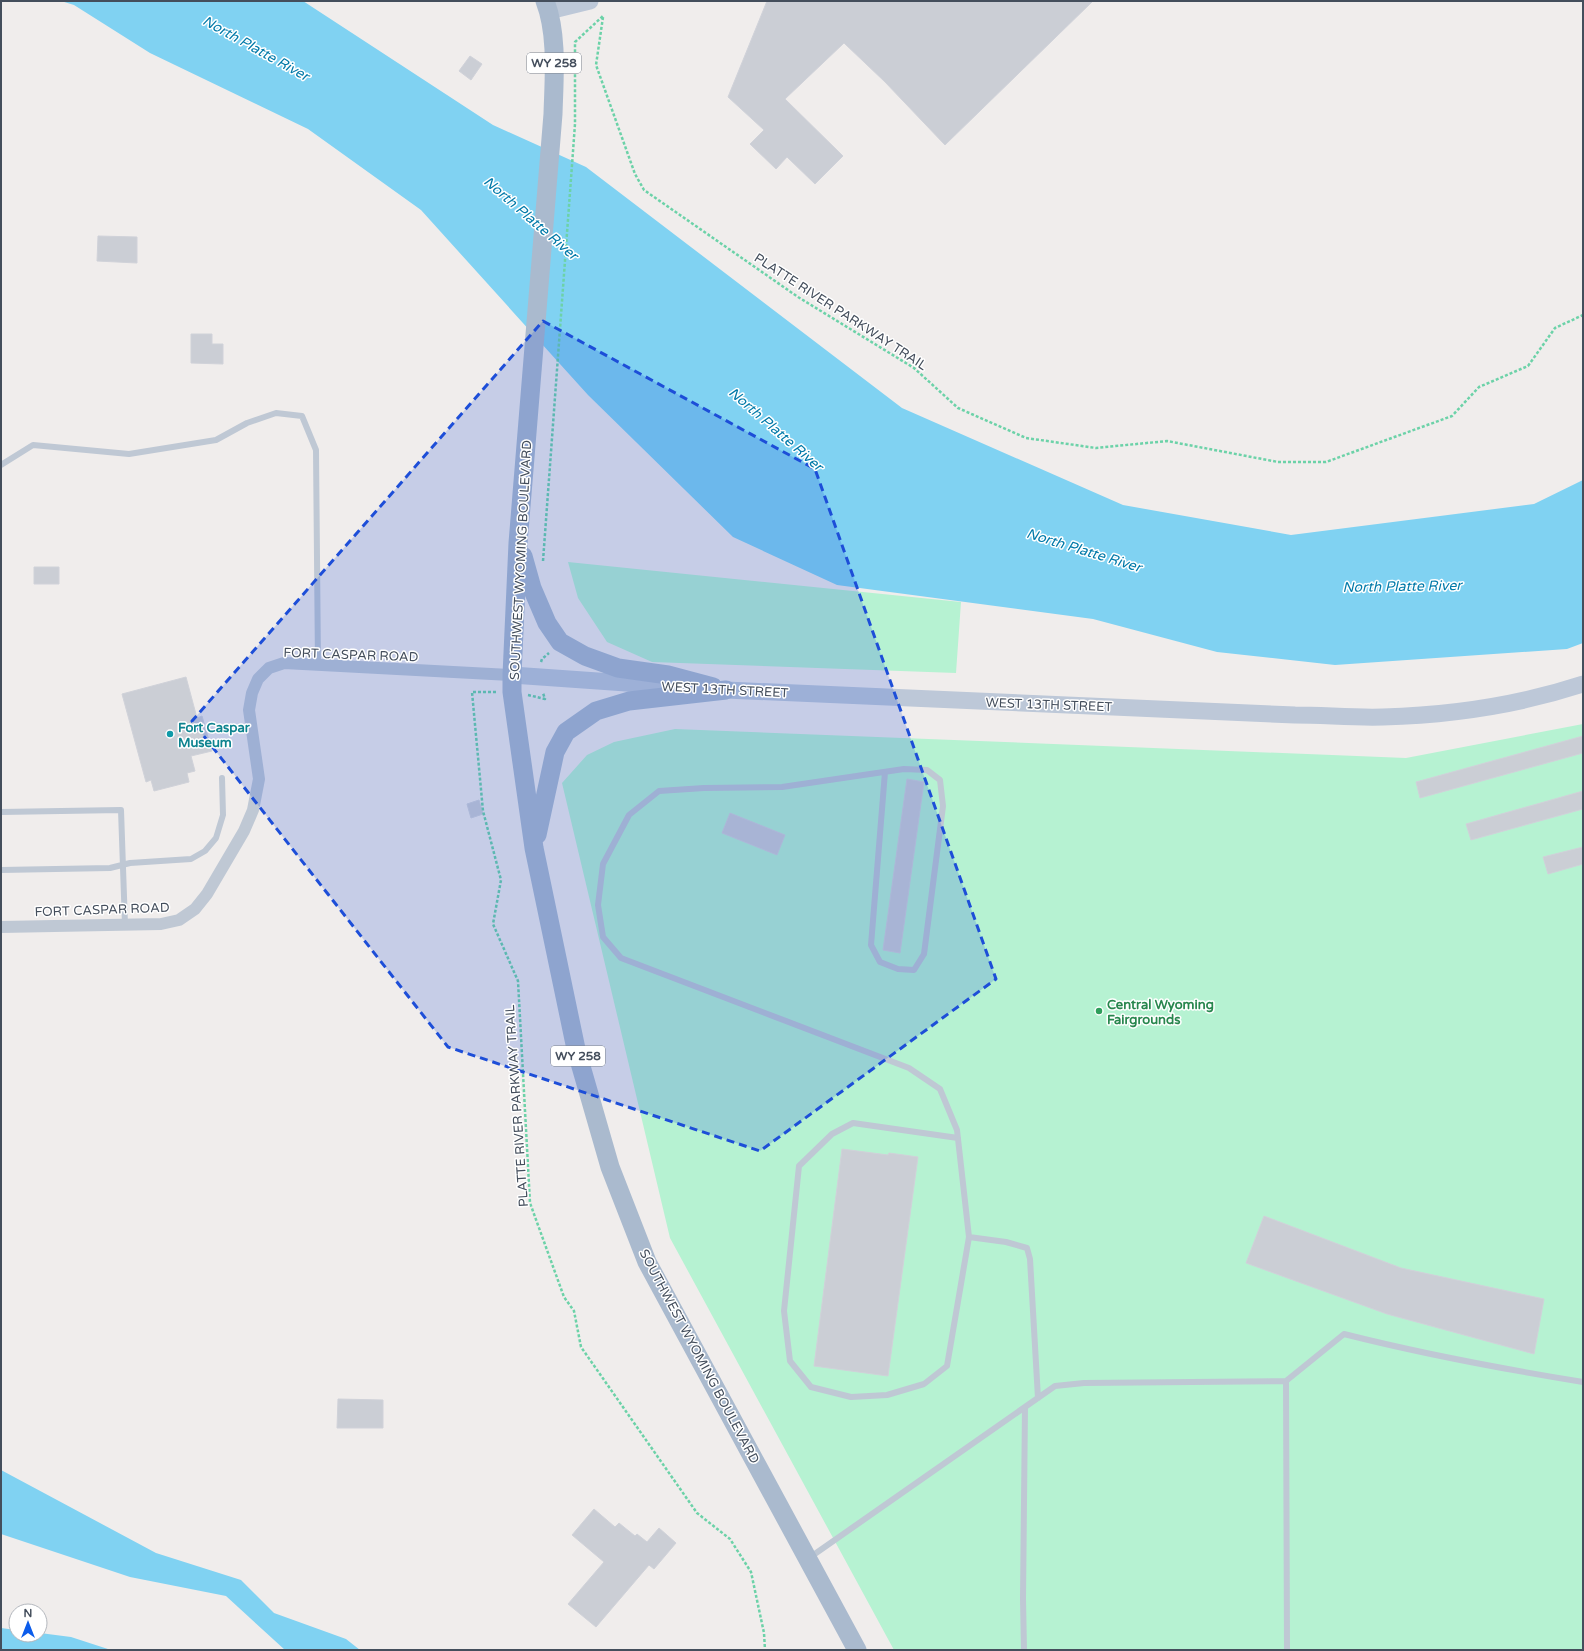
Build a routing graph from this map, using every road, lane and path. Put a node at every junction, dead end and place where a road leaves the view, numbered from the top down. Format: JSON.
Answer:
{"nodes":[{"id":1,"x":590,"y":1,"type":"edge"},
{"id":2,"x":547,"y":6,"type":"edge"},
{"id":3,"x":1583,"y":315,"type":"edge"},
{"id":4,"x":553,"y":421,"type":"dead end"},
{"id":5,"x":1,"y":465,"type":"edge"},
{"id":6,"x":518,"y":543,"type":"junction"},
{"id":7,"x":318,"y":665,"type":"junction"},
{"id":8,"x":512,"y":675,"type":"junction"},
{"id":9,"x":1583,"y":684,"type":"edge"},
{"id":10,"x":726,"y":690,"type":"junction"},
{"id":11,"x":472,"y":692,"type":"dead end"},
{"id":12,"x":885,"y":772,"type":"junction"},
{"id":13,"x":222,"y":778,"type":"dead end"},
{"id":14,"x":1,"y":812,"type":"edge"},
{"id":15,"x":534,"y":848,"type":"junction"},
{"id":16,"x":123,"y":866,"type":"junction"},
{"id":17,"x":1,"y":870,"type":"edge"},
{"id":18,"x":125,"y":925,"type":"junction"},
{"id":19,"x":1,"y":927,"type":"edge"},
{"id":20,"x":958,"y":1138,"type":"junction"},
{"id":21,"x":969,"y":1237,"type":"junction"},
{"id":22,"x":1286,"y":1381,"type":"junction"},
{"id":23,"x":1583,"y":1382,"type":"edge"},
{"id":24,"x":1038,"y":1398,"type":"junction"},
{"id":25,"x":1025,"y":1407,"type":"junction"},
{"id":26,"x":808,"y":1559,"type":"junction"},
{"id":27,"x":766,"y":1650,"type":"edge"},
{"id":28,"x":857,"y":1650,"type":"edge"},
{"id":29,"x":1024,"y":1650,"type":"edge"},
{"id":30,"x":1286,"y":1650,"type":"edge"}],
"edges":[{"from":1,"to":2,"type":"main road"},
{"from":2,"to":6,"type":"main road","name":"SOUTHWEST WYOMING BOULEVARD","number":"WY 258"},
{"from":3,"to":4,"type":"path","name":"PLATTE RIVER PARKWAY TRAIL"},
{"from":5,"to":7,"type":"lane"},
{"from":6,"to":8,"type":"main road","name":"SOUTHWEST WYOMING BOULEVARD","number":"WY 258"},
{"from":6,"to":10,"type":"main road"},
{"from":7,"to":8,"type":"street","name":"FORT CASPAR ROAD"},
{"from":7,"to":18,"type":"street","name":"FORT CASPAR ROAD"},
{"from":8,"to":10,"type":"main road","name":"WEST 13TH STREET"},
{"from":8,"to":15,"type":"main road","name":"SOUTHWEST WYOMING BOULEVARD","number":"WY 258"},
{"from":9,"to":10,"type":"main road","name":"WEST 13TH STREET"},
{"from":10,"to":15,"type":"main road"},
{"from":11,"to":27,"type":"path","name":"PLATTE RIVER PARKWAY TRAIL"},
{"from":12,"to":12,"type":"lane"},
{"from":12,"to":20,"type":"lane"},
{"from":13,"to":16,"type":"lane"},
{"from":14,"to":16,"type":"lane"},
{"from":15,"to":26,"type":"main road","name":"SOUTHWEST WYOMING BOULEVARD","number":"WY 258"},
{"from":16,"to":17,"type":"lane"},
{"from":16,"to":18,"type":"lane"},
{"from":18,"to":19,"type":"street","name":"FORT CASPAR ROAD"},
{"from":20,"to":21,"type":"lane"},
{"from":20,"to":21,"type":"lane"},
{"from":21,"to":24,"type":"lane"},
{"from":22,"to":23,"type":"lane"},
{"from":22,"to":24,"type":"lane"},
{"from":22,"to":30,"type":"lane"},
{"from":24,"to":25,"type":"lane"},
{"from":25,"to":26,"type":"lane"},
{"from":25,"to":29,"type":"lane"},
{"from":26,"to":28,"type":"main road","name":"SOUTHWEST WYOMING BOULEVARD","number":"WY 258"}]}
